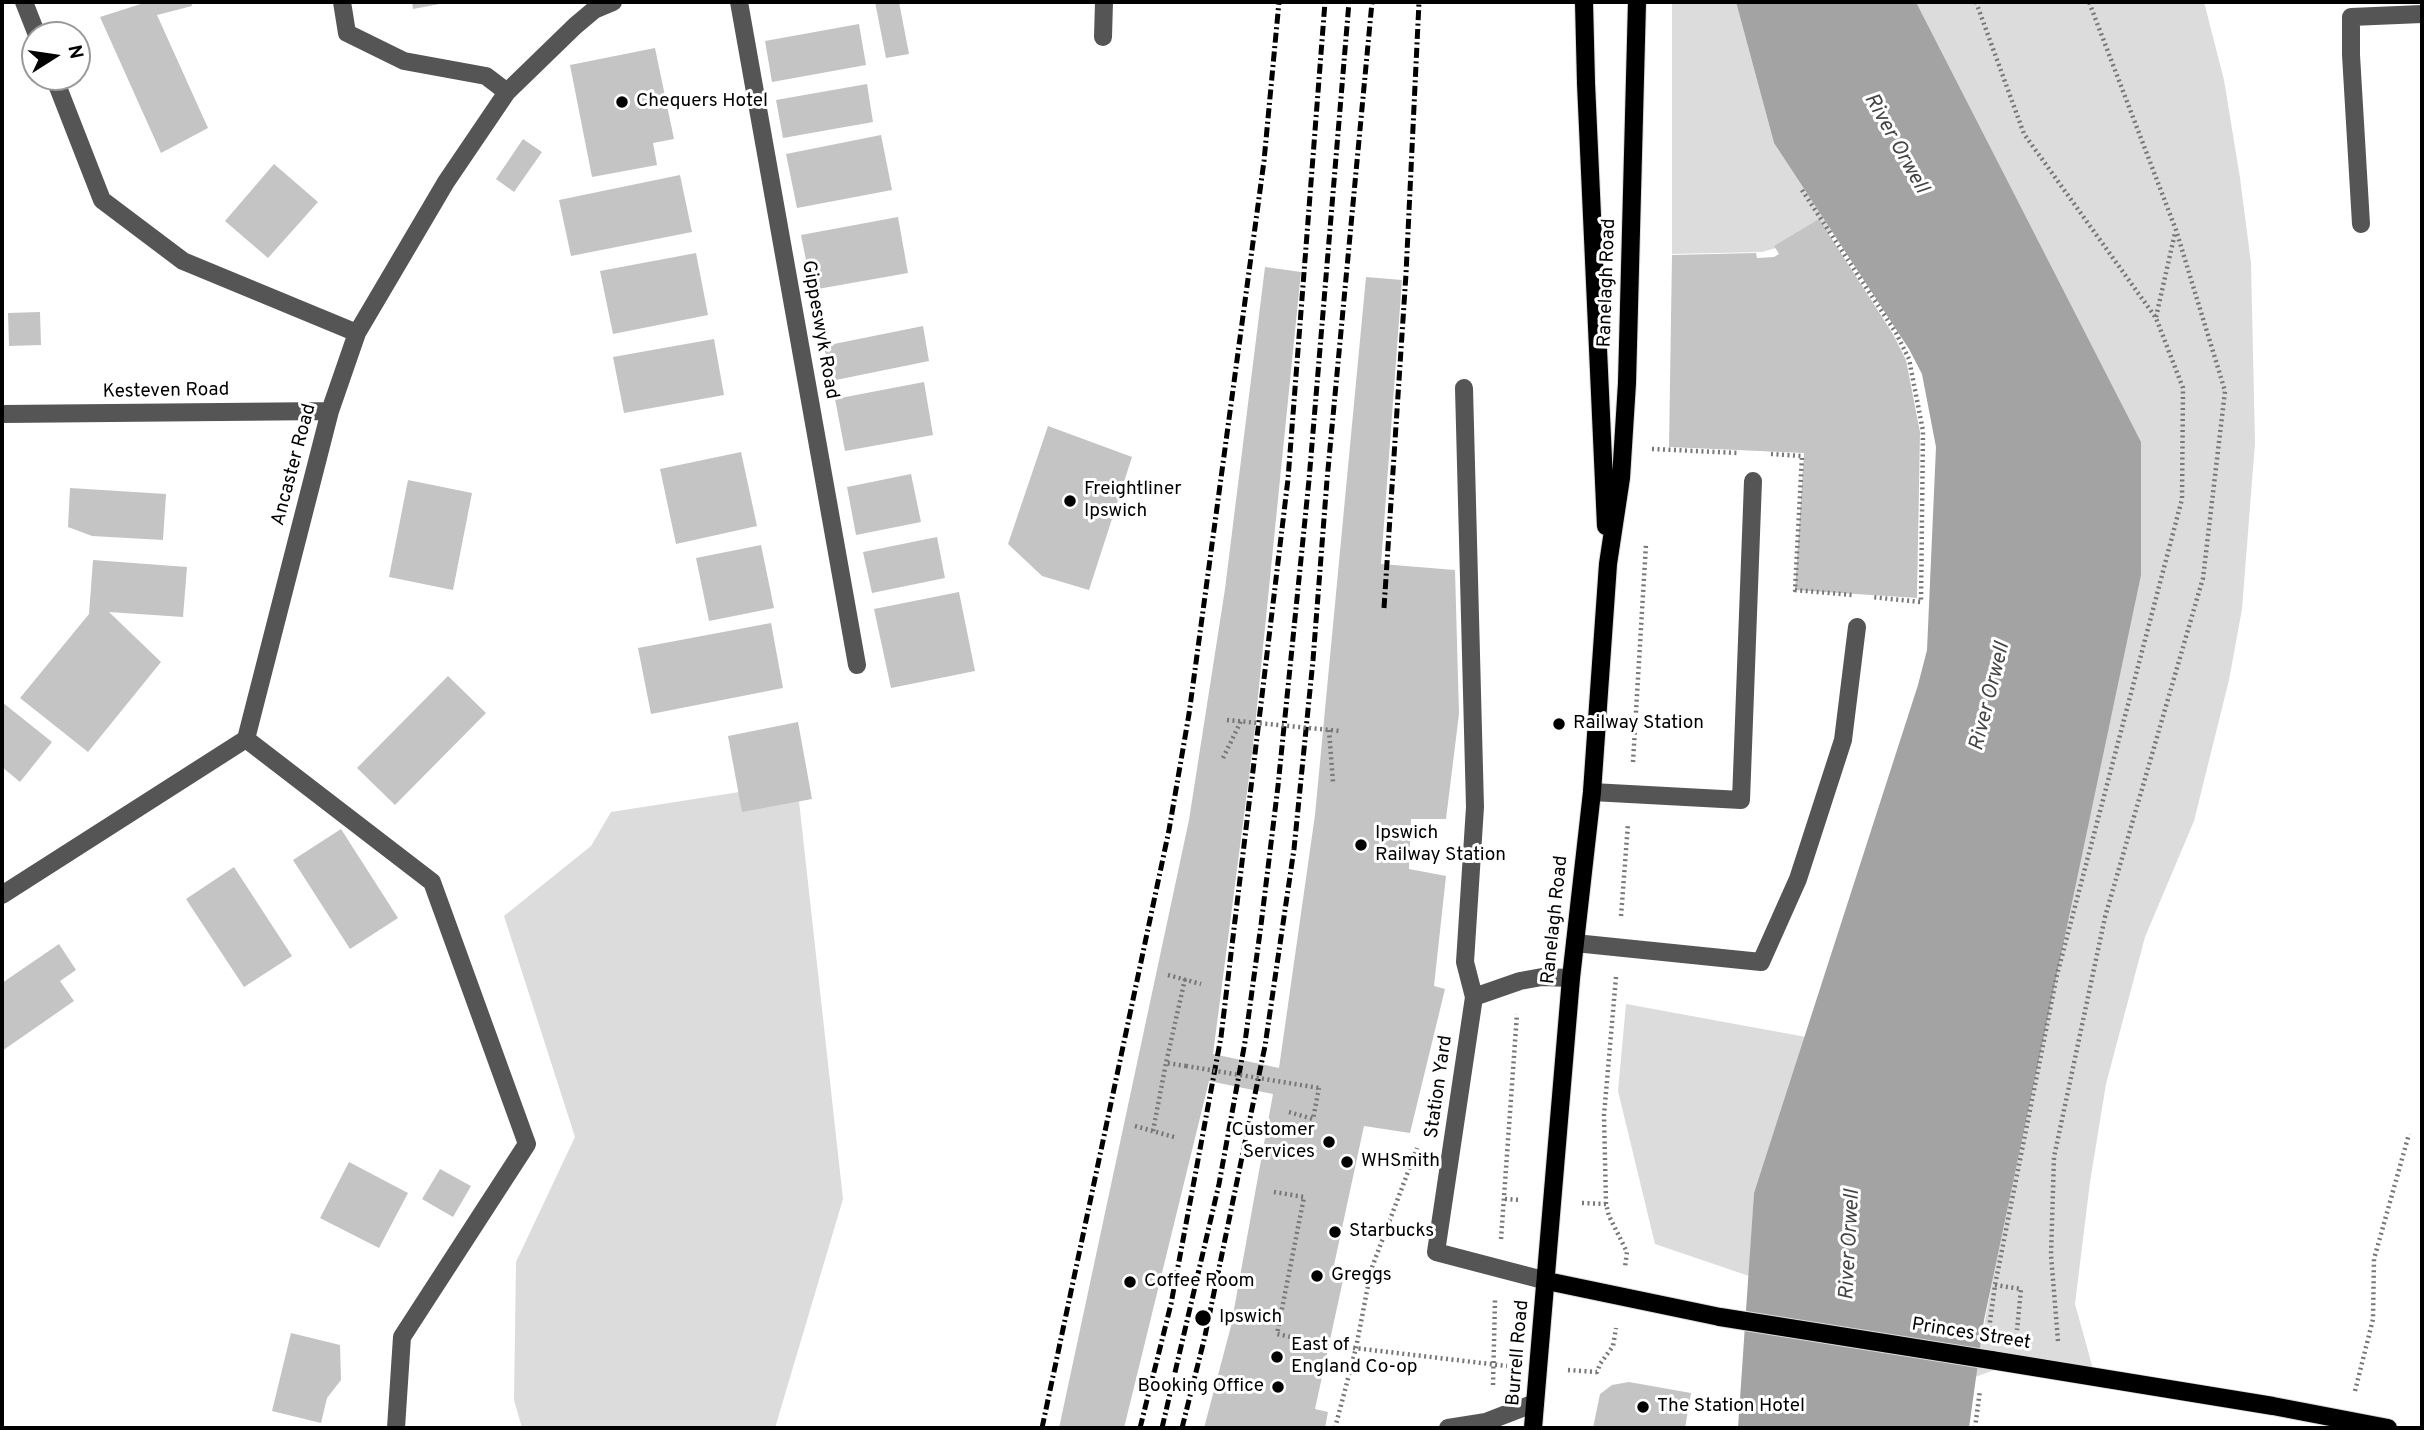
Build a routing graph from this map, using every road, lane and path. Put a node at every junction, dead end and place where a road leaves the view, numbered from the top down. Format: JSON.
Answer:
{"nodes":[{"id":1,"x":24,"y":2,"type":"edge"},
{"id":2,"x":341,"y":2,"type":"edge"},
{"id":3,"x":613,"y":2,"type":"edge"},
{"id":4,"x":739,"y":2,"type":"edge"},
{"id":5,"x":1104,"y":2,"type":"edge"},
{"id":6,"x":1584,"y":2,"type":"edge"},
{"id":7,"x":1637,"y":2,"type":"edge"},
{"id":8,"x":1976,"y":2,"type":"edge"},
{"id":9,"x":2089,"y":2,"type":"edge"},
{"id":10,"x":2349,"y":9,"type":"edge"},
{"id":11,"x":2422,"y":14,"type":"edge"},
{"id":12,"x":31,"y":21,"type":"edge"},
{"id":13,"x":1103,"y":37,"type":"dead end"},
{"id":14,"x":59,"y":91,"type":"edge"},
{"id":15,"x":508,"y":92,"type":"junction"},
{"id":16,"x":1802,"y":190,"type":"dead end"},
{"id":17,"x":2361,"y":224,"type":"dead end"},
{"id":18,"x":2176,"y":230,"type":"junction"},
{"id":19,"x":2156,"y":318,"type":"junction"},
{"id":20,"x":356,"y":333,"type":"junction"},
{"id":21,"x":1464,"y":388,"type":"dead end"},
{"id":22,"x":330,"y":411,"type":"junction"},
{"id":23,"x":2,"y":414,"type":"edge"},
{"id":24,"x":1651,"y":449,"type":"dead end"},
{"id":25,"x":1747,"y":453,"type":"dead end"},
{"id":26,"x":1760,"y":454,"type":"dead end"},
{"id":27,"x":1753,"y":481,"type":"dead end"},
{"id":28,"x":1608,"y":564,"type":"junction"},
{"id":29,"x":1857,"y":627,"type":"dead end"},
{"id":30,"x":858,"y":665,"type":"dead end"},
{"id":31,"x":1227,"y":719,"type":"dead end"},
{"id":32,"x":1241,"y":721,"type":"junction"},
{"id":33,"x":1329,"y":730,"type":"junction"},
{"id":34,"x":1340,"y":731,"type":"dead end"},
{"id":35,"x":246,"y":740,"type":"junction"},
{"id":36,"x":1223,"y":758,"type":"dead end"},
{"id":37,"x":1334,"y":782,"type":"dead end"},
{"id":38,"x":1592,"y":792,"type":"junction"},
{"id":39,"x":2,"y":895,"type":"edge"},
{"id":40,"x":1575,"y":943,"type":"junction"},
{"id":41,"x":1618,"y":947,"type":"junction"},
{"id":42,"x":1168,"y":975,"type":"dead end"},
{"id":43,"x":1571,"y":978,"type":"junction"},
{"id":44,"x":1185,"y":979,"type":"junction"},
{"id":45,"x":1520,"y":981,"type":"junction"},
{"id":46,"x":1201,"y":984,"type":"dead end"},
{"id":47,"x":1474,"y":997,"type":"junction"},
{"id":48,"x":1167,"y":1063,"type":"junction"},
{"id":49,"x":1289,"y":1112,"type":"dead end"},
{"id":50,"x":1135,"y":1126,"type":"dead end"},
{"id":51,"x":1153,"y":1131,"type":"junction"},
{"id":52,"x":2409,"y":1134,"type":"dead end"},
{"id":53,"x":1174,"y":1137,"type":"dead end"},
{"id":54,"x":1420,"y":1140,"type":"dead end"},
{"id":55,"x":1274,"y":1192,"type":"dead end"},
{"id":56,"x":1505,"y":1199,"type":"dead end"},
{"id":57,"x":1628,"y":1252,"type":"dead end"},
{"id":58,"x":1547,"y":1281,"type":"junction"},
{"id":59,"x":2017,"y":1330,"type":"dead end"},
{"id":60,"x":1614,"y":1346,"type":"dead end"},
{"id":61,"x":1356,"y":1348,"type":"junction"},
{"id":62,"x":1494,"y":1365,"type":"dead end"},
{"id":63,"x":2054,"y":1369,"type":"junction"},
{"id":64,"x":1597,"y":1372,"type":"dead end"},
{"id":65,"x":1535,"y":1403,"type":"junction"},
{"id":66,"x":2350,"y":1420,"type":"junction"},
{"id":67,"x":396,"y":1428,"type":"edge"},
{"id":68,"x":1335,"y":1428,"type":"edge"},
{"id":69,"x":1451,"y":1428,"type":"edge"},
{"id":70,"x":1533,"y":1428,"type":"edge"},
{"id":71,"x":2388,"y":1428,"type":"edge"}],
"edges":[{"from":1,"to":12,"type":"street"},
{"from":2,"to":15,"type":"street"},
{"from":3,"to":15,"type":"street","name":"Ancaster Road"},
{"from":4,"to":30,"type":"street","name":"Gippeswyk Road"},
{"from":5,"to":13,"type":"street"},
{"from":6,"to":28,"type":"main road","name":"Ranelagh Road"},
{"from":7,"to":28,"type":"main road","name":"Ranelagh Road"},
{"from":8,"to":19,"type":"path"},
{"from":9,"to":18,"type":"path"},
{"from":10,"to":11,"type":"street"},
{"from":10,"to":17,"type":"street"},
{"from":14,"to":20,"type":"street"},
{"from":15,"to":20,"type":"street","name":"Ancaster Road"},
{"from":16,"to":26,"type":"path"},
{"from":18,"to":19,"type":"path"},
{"from":18,"to":63,"type":"path"},
{"from":19,"to":59,"type":"path"},
{"from":20,"to":22,"type":"street","name":"Ancaster Road"},
{"from":21,"to":47,"type":"street"},
{"from":22,"to":23,"type":"street","name":"Kesteven Road"},
{"from":22,"to":35,"type":"street","name":"Ancaster Road"},
{"from":24,"to":25,"type":"path"},
{"from":27,"to":38,"type":"street"},
{"from":28,"to":38,"type":"main road","name":"Ranelagh Road"},
{"from":29,"to":41,"type":"street"},
{"from":31,"to":32,"type":"path","bridge":true},
{"from":32,"to":33,"type":"path","bridge":true},
{"from":32,"to":36,"type":"path"},
{"from":33,"to":34,"type":"path","bridge":true},
{"from":33,"to":37,"type":"path"},
{"from":35,"to":39,"type":"street"},
{"from":35,"to":67,"type":"street"},
{"from":38,"to":40,"type":"main road","name":"Ranelagh Road"},
{"from":40,"to":41,"type":"street"},
{"from":40,"to":43,"type":"main road","name":"Ranelagh Road"},
{"from":41,"to":57,"type":"path"},
{"from":42,"to":44,"type":"path"},
{"from":43,"to":45,"type":"street"},
{"from":43,"to":58,"type":"main road","name":"Ranelagh Road"},
{"from":44,"to":46,"type":"path"},
{"from":44,"to":48,"type":"path"},
{"from":45,"to":47,"type":"street"},
{"from":45,"to":56,"type":"path"},
{"from":47,"to":58,"type":"street","name":"Station Yard"},
{"from":48,"to":49,"type":"path","bridge":true},
{"from":48,"to":51,"type":"path"},
{"from":50,"to":51,"type":"path"},
{"from":51,"to":53,"type":"path"},
{"from":52,"to":66,"type":"path"},
{"from":54,"to":61,"type":"path"},
{"from":55,"to":61,"type":"path"},
{"from":58,"to":63,"type":"main road","name":"Princes Street","bridge":true},
{"from":58,"to":65,"type":"main road","name":"Burrell Road"},
{"from":60,"to":64,"type":"path"},
{"from":61,"to":62,"type":"path"},
{"from":61,"to":68,"type":"path"},
{"from":63,"to":66,"type":"main road","name":"Princes Street"},
{"from":65,"to":69,"type":"street"},
{"from":65,"to":70,"type":"main road","name":"Burrell Road"},
{"from":66,"to":71,"type":"main road","name":"Princes Street"}]}
